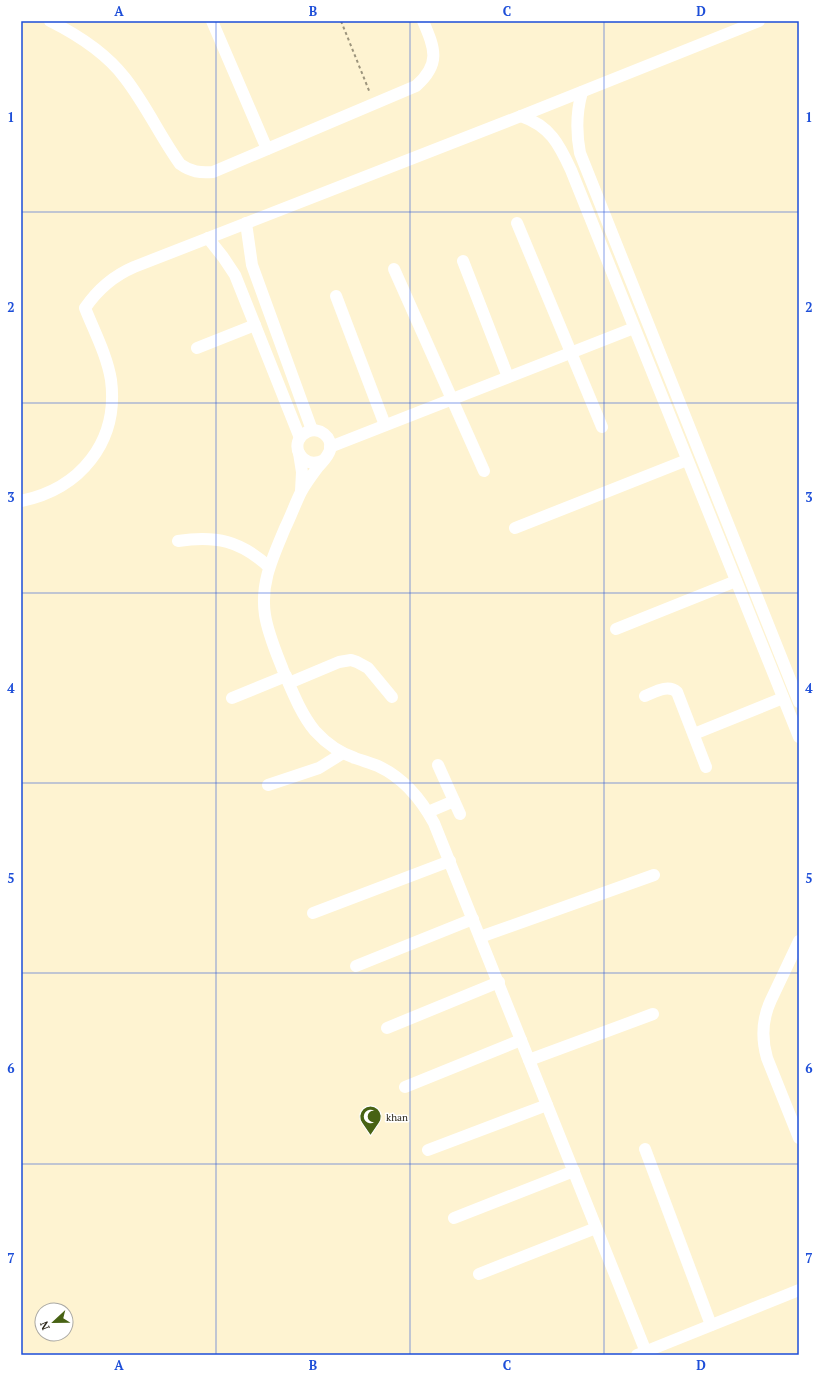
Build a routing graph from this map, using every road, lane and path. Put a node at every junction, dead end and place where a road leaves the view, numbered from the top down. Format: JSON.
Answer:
{"nodes":[{"id":1,"x":50,"y":21,"type":"edge"},
{"id":2,"x":212,"y":21,"type":"edge"},
{"id":3,"x":341,"y":21,"type":"edge"},
{"id":4,"x":423,"y":21,"type":"edge"},
{"id":5,"x":759,"y":21,"type":"edge"},
{"id":6,"x":582,"y":92,"type":"junction"},
{"id":7,"x":374,"y":104,"type":"junction"},
{"id":8,"x":521,"y":116,"type":"junction"},
{"id":9,"x":267,"y":149,"type":"junction"},
{"id":10,"x":246,"y":223,"type":"junction"},
{"id":11,"x":517,"y":223,"type":"dead end"},
{"id":12,"x":208,"y":238,"type":"junction"},
{"id":13,"x":463,"y":261,"type":"dead end"},
{"id":14,"x":394,"y":269,"type":"dead end"},
{"id":15,"x":256,"y":278,"type":"junction"},
{"id":16,"x":239,"y":284,"type":"junction"},
{"id":17,"x":336,"y":296,"type":"dead end"},
{"id":18,"x":255,"y":325,"type":"junction"},
{"id":19,"x":634,"y":328,"type":"junction"},
{"id":20,"x":197,"y":348,"type":"dead end"},
{"id":21,"x":571,"y":352,"type":"junction"},
{"id":22,"x":669,"y":376,"type":"junction"},
{"id":23,"x":508,"y":377,"type":"junction"},
{"id":24,"x":656,"y":382,"type":"junction"},
{"id":25,"x":452,"y":399,"type":"junction"},
{"id":26,"x":385,"y":425,"type":"junction"},
{"id":27,"x":602,"y":427,"type":"dead end"},
{"id":28,"x":312,"y":430,"type":"junction"},
{"id":29,"x":300,"y":438,"type":"junction"},
{"id":30,"x":330,"y":447,"type":"junction"},
{"id":31,"x":299,"y":453,"type":"junction"},
{"id":32,"x":324,"y":460,"type":"junction"},
{"id":33,"x":687,"y":460,"type":"junction"},
{"id":34,"x":484,"y":471,"type":"dead end"},
{"id":35,"x":301,"y":492,"type":"junction"},
{"id":36,"x":21,"y":501,"type":"edge"},
{"id":37,"x":515,"y":528,"type":"dead end"},
{"id":38,"x":178,"y":540,"type":"dead end"},
{"id":39,"x":269,"y":567,"type":"junction"},
{"id":40,"x":736,"y":581,"type":"junction"},
{"id":41,"x":616,"y":629,"type":"dead end"},
{"id":42,"x":772,"y":634,"type":"junction"},
{"id":43,"x":759,"y":639,"type":"junction"},
{"id":44,"x":287,"y":680,"type":"junction"},
{"id":45,"x":645,"y":696,"type":"dead end"},
{"id":46,"x":392,"y":697,"type":"dead end"},
{"id":47,"x":232,"y":698,"type":"dead end"},
{"id":48,"x":783,"y":698,"type":"junction"},
{"id":49,"x":799,"y":702,"type":"edge"},
{"id":50,"x":694,"y":734,"type":"junction"},
{"id":51,"x":799,"y":737,"type":"edge"},
{"id":52,"x":343,"y":753,"type":"junction"},
{"id":53,"x":438,"y":765,"type":"dead end"},
{"id":54,"x":706,"y":767,"type":"dead end"},
{"id":55,"x":268,"y":786,"type":"dead end"},
{"id":56,"x":454,"y":801,"type":"junction"},
{"id":57,"x":428,"y":812,"type":"junction"},
{"id":58,"x":460,"y":814,"type":"dead end"},
{"id":59,"x":450,"y":861,"type":"junction"},
{"id":60,"x":654,"y":875,"type":"dead end"},
{"id":61,"x":313,"y":913,"type":"dead end"},
{"id":62,"x":473,"y":919,"type":"junction"},
{"id":63,"x":480,"y":937,"type":"junction"},
{"id":64,"x":799,"y":940,"type":"edge"},
{"id":65,"x":796,"y":955,"type":"edge"},
{"id":66,"x":356,"y":966,"type":"dead end"},
{"id":67,"x":499,"y":982,"type":"junction"},
{"id":68,"x":653,"y":1014,"type":"dead end"},
{"id":69,"x":387,"y":1028,"type":"dead end"},
{"id":70,"x":521,"y":1040,"type":"junction"},
{"id":71,"x":530,"y":1060,"type":"junction"},
{"id":72,"x":405,"y":1087,"type":"dead end"},
{"id":73,"x":547,"y":1105,"type":"junction"},
{"id":74,"x":798,"y":1134,"type":"edge"},
{"id":75,"x":645,"y":1149,"type":"dead end"},
{"id":76,"x":428,"y":1150,"type":"dead end"},
{"id":77,"x":574,"y":1171,"type":"junction"},
{"id":78,"x":454,"y":1218,"type":"dead end"},
{"id":79,"x":596,"y":1228,"type":"junction"},
{"id":80,"x":479,"y":1274,"type":"dead end"},
{"id":81,"x":799,"y":1290,"type":"edge"},
{"id":82,"x":711,"y":1325,"type":"junction"},
{"id":83,"x":641,"y":1353,"type":"edge"}],
"edges":[{"from":1,"to":9,"type":"street"},
{"from":2,"to":9,"type":"street"},
{"from":3,"to":7,"type":"path"},
{"from":4,"to":7,"type":"street"},
{"from":5,"to":6,"type":"street"},
{"from":6,"to":8,"type":"street"},
{"from":6,"to":22,"type":"street"},
{"from":7,"to":9,"type":"street"},
{"from":8,"to":10,"type":"street"},
{"from":8,"to":19,"type":"street"},
{"from":10,"to":12,"type":"street"},
{"from":10,"to":15,"type":"street"},
{"from":11,"to":21,"type":"street"},
{"from":12,"to":16,"type":"street"},
{"from":12,"to":36,"type":"street"},
{"from":13,"to":23,"type":"street"},
{"from":14,"to":25,"type":"street"},
{"from":15,"to":16,"type":"street"},
{"from":15,"to":28,"type":"street"},
{"from":16,"to":18,"type":"street"},
{"from":17,"to":26,"type":"street"},
{"from":18,"to":20,"type":"street"},
{"from":18,"to":29,"type":"street"},
{"from":19,"to":21,"type":"street"},
{"from":19,"to":24,"type":"street"},
{"from":21,"to":23,"type":"street"},
{"from":21,"to":27,"type":"street"},
{"from":22,"to":24,"type":"street"},
{"from":22,"to":42,"type":"street"},
{"from":23,"to":25,"type":"street"},
{"from":24,"to":33,"type":"street"},
{"from":25,"to":26,"type":"street"},
{"from":25,"to":34,"type":"street"},
{"from":26,"to":30,"type":"street"},
{"from":28,"to":29,"type":"street"},
{"from":28,"to":30,"type":"street"},
{"from":29,"to":31,"type":"street"},
{"from":30,"to":32,"type":"street"},
{"from":31,"to":32,"type":"street"},
{"from":31,"to":35,"type":"street"},
{"from":32,"to":35,"type":"street"},
{"from":33,"to":37,"type":"street"},
{"from":33,"to":40,"type":"street"},
{"from":35,"to":39,"type":"street"},
{"from":38,"to":39,"type":"street"},
{"from":39,"to":44,"type":"street"},
{"from":40,"to":41,"type":"street"},
{"from":40,"to":43,"type":"street"},
{"from":42,"to":43,"type":"street"},
{"from":42,"to":49,"type":"street"},
{"from":43,"to":48,"type":"street"},
{"from":44,"to":46,"type":"street"},
{"from":44,"to":47,"type":"street"},
{"from":44,"to":52,"type":"street"},
{"from":45,"to":50,"type":"street"},
{"from":48,"to":50,"type":"street"},
{"from":48,"to":51,"type":"street"},
{"from":50,"to":54,"type":"street"},
{"from":52,"to":55,"type":"street"},
{"from":52,"to":57,"type":"street"},
{"from":53,"to":56,"type":"street"},
{"from":56,"to":57,"type":"street"},
{"from":56,"to":58,"type":"street"},
{"from":57,"to":59,"type":"street"},
{"from":59,"to":61,"type":"street"},
{"from":59,"to":62,"type":"street"},
{"from":60,"to":63,"type":"street"},
{"from":62,"to":63,"type":"street"},
{"from":62,"to":66,"type":"street"},
{"from":63,"to":67,"type":"street"},
{"from":64,"to":65,"type":"street"},
{"from":65,"to":74,"type":"street"},
{"from":67,"to":69,"type":"street"},
{"from":67,"to":70,"type":"street"},
{"from":68,"to":71,"type":"street"},
{"from":70,"to":71,"type":"street"},
{"from":70,"to":72,"type":"street"},
{"from":71,"to":73,"type":"street"},
{"from":73,"to":76,"type":"street"},
{"from":73,"to":77,"type":"street"},
{"from":75,"to":82,"type":"street"},
{"from":77,"to":78,"type":"street"},
{"from":77,"to":79,"type":"street"},
{"from":79,"to":80,"type":"street"},
{"from":79,"to":83,"type":"street"},
{"from":81,"to":82,"type":"street"},
{"from":82,"to":83,"type":"street"}]}
